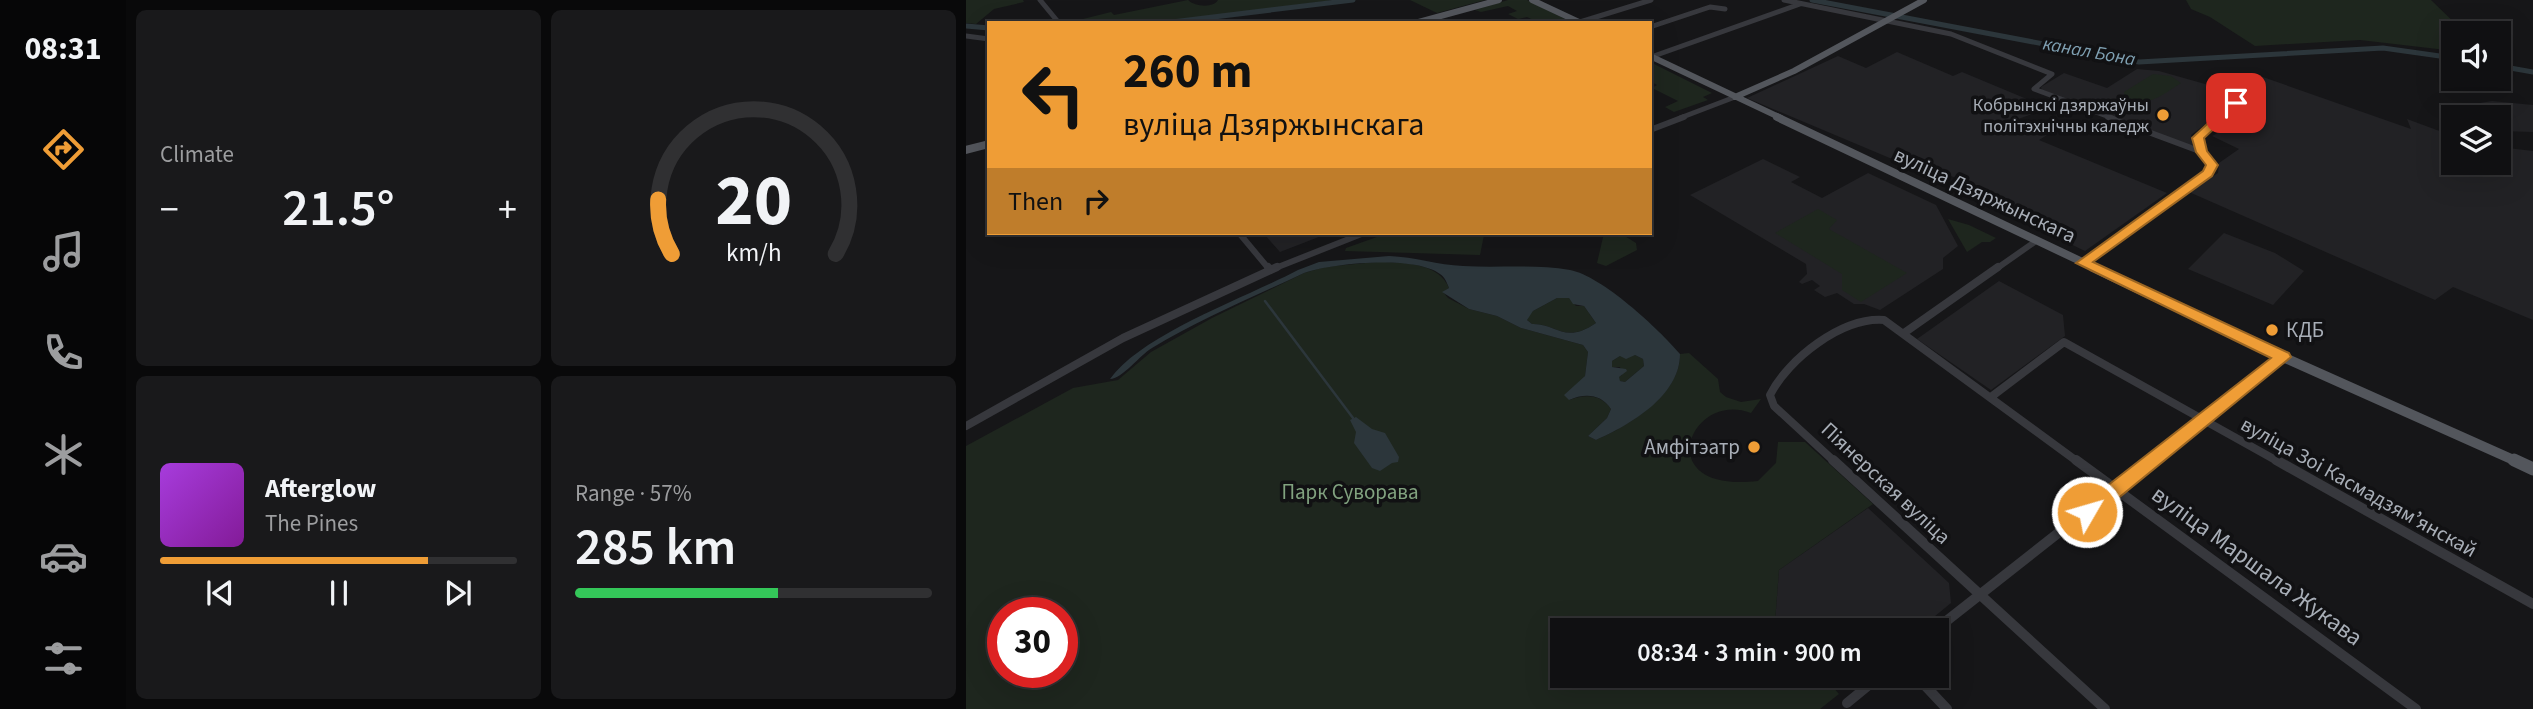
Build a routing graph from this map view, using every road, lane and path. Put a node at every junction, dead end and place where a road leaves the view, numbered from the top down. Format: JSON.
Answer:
{"nodes":[{"id":1,"x":1040,"y":0,"type":"edge"},
{"id":2,"x":1499,"y":0,"type":"edge"},
{"id":3,"x":1532,"y":0,"type":"edge"},
{"id":4,"x":1651,"y":0,"type":"edge"},
{"id":5,"x":1784,"y":0,"type":"edge"},
{"id":6,"x":1924,"y":0,"type":"edge"},
{"id":7,"x":1801,"y":3,"type":"junction"},
{"id":8,"x":1725,"y":9,"type":"dead end"},
{"id":9,"x":1888,"y":20,"type":"junction"},
{"id":10,"x":1057,"y":21,"type":"edge"},
{"id":11,"x":1422,"y":21,"type":"edge"},
{"id":12,"x":1576,"y":21,"type":"edge"},
{"id":13,"x":1586,"y":21,"type":"edge"},
{"id":14,"x":1652,"y":26,"type":"edge"},
{"id":15,"x":966,"y":36,"type":"edge"},
{"id":16,"x":987,"y":39,"type":"edge"},
{"id":17,"x":1652,"y":56,"type":"edge"},
{"id":18,"x":1652,"y":56,"type":"edge"},
{"id":19,"x":1735,"y":97,"type":"junction"},
{"id":20,"x":2236,"y":103,"type":"dead end"},
{"id":21,"x":1652,"y":129,"type":"edge"},
{"id":22,"x":987,"y":145,"type":"edge"},
{"id":23,"x":966,"y":150,"type":"edge"},
{"id":24,"x":2202,"y":152,"type":"junction"},
{"id":25,"x":1241,"y":235,"type":"edge"},
{"id":26,"x":1359,"y":235,"type":"edge"},
{"id":27,"x":2036,"y":241,"type":"junction"},
{"id":28,"x":2083,"y":263,"type":"junction"},
{"id":29,"x":1270,"y":270,"type":"junction"},
{"id":30,"x":1904,"y":333,"type":"junction"},
{"id":31,"x":2283,"y":357,"type":"junction"},
{"id":32,"x":1991,"y":397,"type":"junction"},
{"id":33,"x":2204,"y":420,"type":"junction"},
{"id":34,"x":966,"y":426,"type":"edge"},
{"id":35,"x":2533,"y":470,"type":"edge"},
{"id":36,"x":2117,"y":489,"type":"junction"},
{"id":37,"x":1978,"y":594,"type":"junction"},
{"id":38,"x":2533,"y":604,"type":"edge"},
{"id":39,"x":1949,"y":618,"type":"edge"},
{"id":40,"x":1865,"y":688,"type":"edge"},
{"id":41,"x":1927,"y":688,"type":"edge"},
{"id":42,"x":1847,"y":703,"type":"dead end"},
{"id":43,"x":1947,"y":709,"type":"edge"},
{"id":44,"x":2105,"y":709,"type":"edge"},
{"id":45,"x":2416,"y":709,"type":"edge"}],
"edges":[{"from":1,"to":10,"type":"street"},
{"from":2,"to":11,"type":"main road"},
{"from":3,"to":12,"type":"main road"},
{"from":4,"to":13,"type":"street"},
{"from":5,"to":7,"type":"street"},
{"from":6,"to":9,"type":"main road"},
{"from":7,"to":9,"type":"street"},
{"from":7,"to":17,"type":"street"},
{"from":8,"to":14,"type":"street"},
{"from":9,"to":19,"type":"main road"},
{"from":9,"to":24,"type":"street"},
{"from":15,"to":16,"type":"street"},
{"from":18,"to":19,"type":"main road","name":"вуліца Дзяржынскага"},
{"from":19,"to":21,"type":"street"},
{"from":19,"to":27,"type":"main road","name":"вуліца Дзяржынскага"},
{"from":20,"to":24,"type":"street"},
{"from":22,"to":23,"type":"main road"},
{"from":24,"to":28,"type":"street"},
{"from":25,"to":29,"type":"street"},
{"from":26,"to":29,"type":"street"},
{"from":27,"to":28,"type":"main road","name":"вуліца Дзяржынскага"},
{"from":27,"to":30,"type":"street"},
{"from":28,"to":31,"type":"main road","name":"вуліца Дзяржынскага"},
{"from":29,"to":34,"type":"street"},
{"from":30,"to":32,"type":"street","name":"вуліца Маршала Жукава"},
{"from":30,"to":37,"type":"street","name":"Піянерская вуліца"},
{"from":31,"to":33,"type":"street"},
{"from":31,"to":35,"type":"main road","name":"вуліца Дзяржынскага"},
{"from":32,"to":33,"type":"street","name":"вуліца Зоі Касмадзямʼянскай"},
{"from":32,"to":36,"type":"street","name":"вуліца Маршала Жукава"},
{"from":33,"to":36,"type":"street"},
{"from":33,"to":38,"type":"street","name":"вуліца Зоі Касмадзямʼянскай"},
{"from":36,"to":37,"type":"street"},
{"from":36,"to":45,"type":"street","name":"вуліца Маршала Жукава"},
{"from":37,"to":39,"type":"street"},
{"from":37,"to":44,"type":"street","name":"Піянерская вуліца"},
{"from":40,"to":42,"type":"street"},
{"from":41,"to":43,"type":"street"}]}
